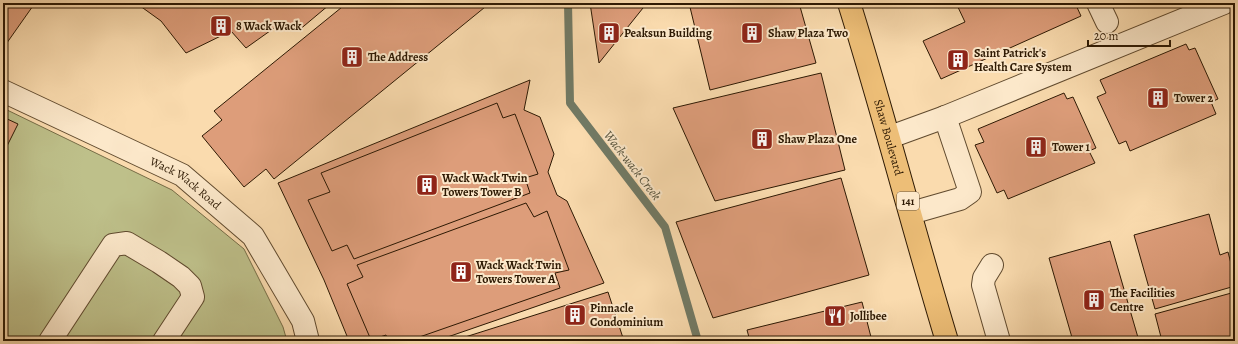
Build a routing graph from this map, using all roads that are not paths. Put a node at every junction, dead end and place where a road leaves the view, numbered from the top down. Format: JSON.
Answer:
{"nodes":[{"id":1,"x":849,"y":3,"type":"edge"},
{"id":2,"x":1224,"y":3,"type":"edge"},
{"id":3,"x":3,"y":91,"type":"edge"},
{"id":4,"x":946,"y":117,"type":"junction"},
{"id":5,"x":890,"y":137,"type":"junction"},
{"id":6,"x":911,"y":213,"type":"junction"},
{"id":7,"x":992,"y":266,"type":"dead end"},
{"id":8,"x":50,"y":341,"type":"edge"},
{"id":9,"x":164,"y":341,"type":"edge"},
{"id":10,"x":308,"y":341,"type":"edge"},
{"id":11,"x":947,"y":341,"type":"edge"},
{"id":12,"x":999,"y":341,"type":"edge"}],
"edges":[{"from":1,"to":5,"type":"main road","name":"Shaw Boulevard","number":"141"},
{"from":2,"to":4,"type":"street"},
{"from":3,"to":10,"type":"street","name":"Wack Wack Road"},
{"from":4,"to":5,"type":"street"},
{"from":4,"to":6,"type":"street"},
{"from":5,"to":6,"type":"main road","name":"Shaw Boulevard","number":"141"},
{"from":6,"to":11,"type":"main road","name":"Shaw Boulevard","number":"141"},
{"from":7,"to":12,"type":"street"},
{"from":8,"to":9,"type":"street"}]}
